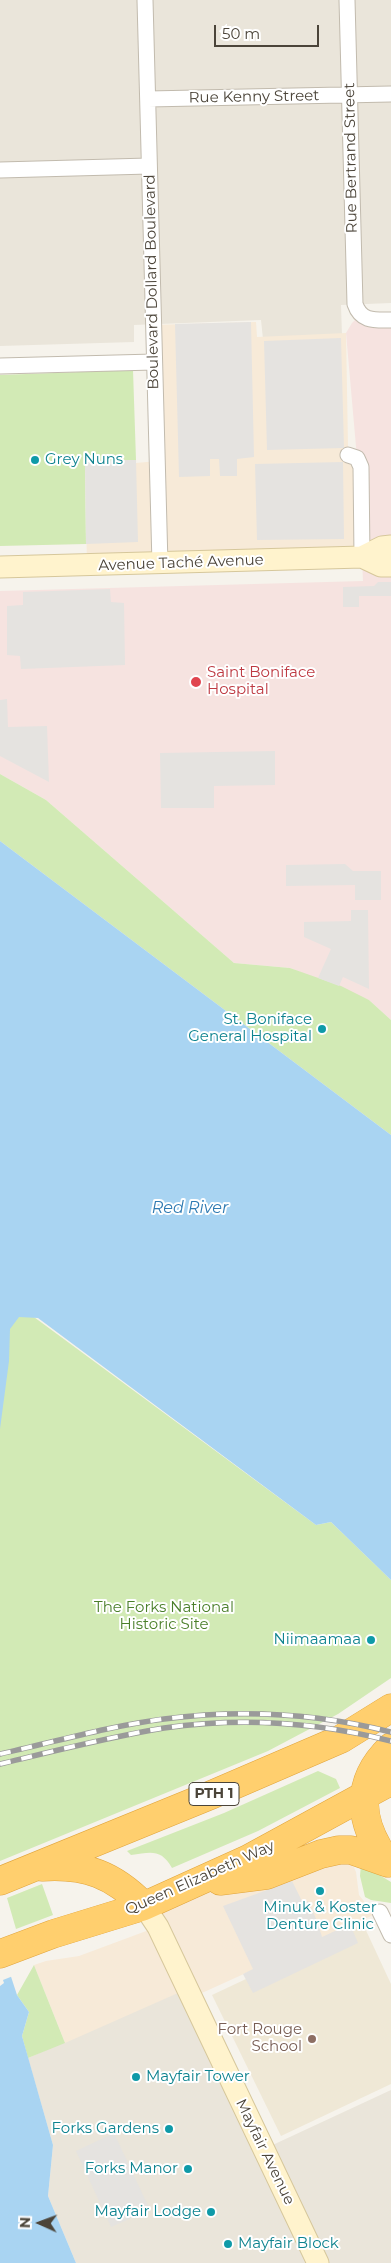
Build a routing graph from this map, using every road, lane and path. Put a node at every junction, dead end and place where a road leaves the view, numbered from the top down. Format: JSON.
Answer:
{"nodes":[{"id":1,"x":145,"y":0,"type":"edge"},
{"id":2,"x":347,"y":0,"type":"edge"},
{"id":3,"x":391,"y":94,"type":"edge"},
{"id":4,"x":350,"y":95,"type":"junction"},
{"id":5,"x":148,"y":99,"type":"junction"},
{"id":6,"x":149,"y":166,"type":"junction"},
{"id":7,"x":0,"y":170,"type":"edge"},
{"id":8,"x":391,"y":320,"type":"edge"},
{"id":9,"x":154,"y":362,"type":"junction"},
{"id":10,"x":0,"y":366,"type":"edge"},
{"id":11,"x":348,"y":455,"type":"dead end"},
{"id":12,"x":391,"y":546,"type":"edge"},
{"id":13,"x":362,"y":558,"type":"junction"},
{"id":14,"x":160,"y":564,"type":"junction"},
{"id":15,"x":391,"y":566,"type":"edge"},
{"id":16,"x":0,"y":567,"type":"edge"},
{"id":17,"x":391,"y":1708,"type":"edge"},
{"id":18,"x":391,"y":1747,"type":"edge"},
{"id":19,"x":391,"y":1781,"type":"edge"},
{"id":20,"x":365,"y":1794,"type":"junction"},
{"id":21,"x":389,"y":1865,"type":"edge"},
{"id":22,"x":31,"y":1868,"type":"junction"},
{"id":23,"x":0,"y":1881,"type":"edge"},
{"id":24,"x":194,"y":1884,"type":"junction"},
{"id":25,"x":144,"y":1906,"type":"junction"},
{"id":26,"x":380,"y":1912,"type":"dead end"},
{"id":27,"x":391,"y":1934,"type":"edge"},
{"id":28,"x":0,"y":1954,"type":"edge"},
{"id":29,"x":318,"y":2263,"type":"edge"}],
"edges":[{"from":1,"to":5,"type":"street","name":"Boulevard Dollard Boulevard"},
{"from":2,"to":4,"type":"street","name":"Rue Bertrand Street"},
{"from":3,"to":4,"type":"street","name":"Rue Kenny Street"},
{"from":4,"to":5,"type":"street","name":"Rue Kenny Street"},
{"from":4,"to":8,"type":"street","name":"Rue Bertrand Street"},
{"from":5,"to":6,"type":"street","name":"Boulevard Dollard Boulevard"},
{"from":6,"to":7,"type":"street"},
{"from":6,"to":9,"type":"street","name":"Boulevard Dollard Boulevard"},
{"from":9,"to":10,"type":"street"},
{"from":9,"to":14,"type":"street","name":"Boulevard Dollard Boulevard"},
{"from":11,"to":13,"type":"street"},
{"from":12,"to":13,"type":"street","name":"Avenue Taché Avenue"},
{"from":13,"to":14,"type":"street","name":"Avenue Taché Avenue"},
{"from":13,"to":15,"type":"street","name":"Avenue Taché Avenue"},
{"from":14,"to":16,"type":"street","name":"Avenue Taché Avenue"},
{"from":17,"to":22,"type":"highway","number":"PTH 1"},
{"from":18,"to":20,"type":"highway"},
{"from":19,"to":20,"type":"highway","name":"Queen Elizabeth Way"},
{"from":20,"to":21,"type":"highway"},
{"from":20,"to":24,"type":"highway","name":"Queen Elizabeth Way"},
{"from":21,"to":24,"type":"highway"},
{"from":22,"to":23,"type":"highway","number":"PTH 1"},
{"from":22,"to":25,"type":"highway"},
{"from":24,"to":25,"type":"highway","name":"Queen Elizabeth Way"},
{"from":25,"to":28,"type":"highway","name":"Queen Elizabeth Way"},
{"from":25,"to":29,"type":"street","name":"Mayfair Avenue"},
{"from":26,"to":27,"type":"street"}]}
